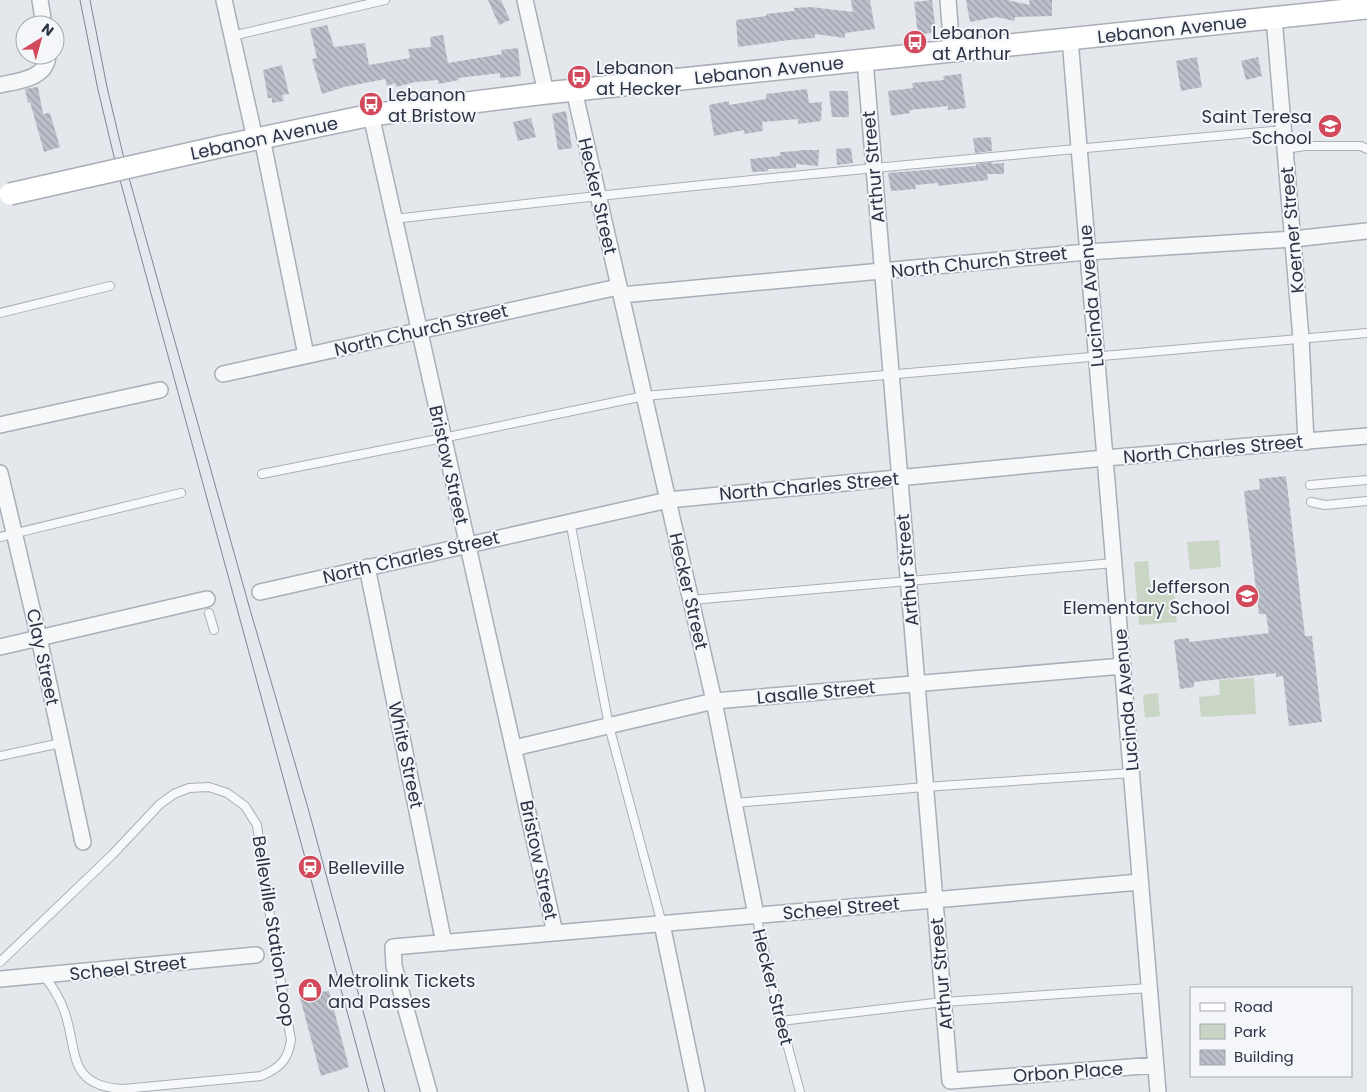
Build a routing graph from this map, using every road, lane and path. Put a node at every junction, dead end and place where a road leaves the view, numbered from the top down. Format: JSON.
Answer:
{"nodes":[{"id":1,"x":40,"y":0,"type":"edge"},
{"id":2,"x":224,"y":0,"type":"edge"},
{"id":3,"x":385,"y":0,"type":"edge"},
{"id":4,"x":525,"y":0,"type":"edge"},
{"id":5,"x":948,"y":0,"type":"edge"},
{"id":6,"x":1367,"y":8,"type":"edge"},
{"id":7,"x":42,"y":15,"type":"edge"},
{"id":8,"x":1274,"y":18,"type":"junction"},
{"id":9,"x":232,"y":36,"type":"junction"},
{"id":10,"x":1070,"y":39,"type":"junction"},
{"id":11,"x":952,"y":51,"type":"junction"},
{"id":12,"x":864,"y":60,"type":"junction"},
{"id":13,"x":45,"y":65,"type":"edge"},
{"id":14,"x":0,"y":85,"type":"edge"},
{"id":15,"x":574,"y":90,"type":"junction"},
{"id":16,"x":546,"y":93,"type":"junction"},
{"id":17,"x":371,"y":114,"type":"junction"},
{"id":18,"x":1284,"y":130,"type":"junction"},
{"id":19,"x":258,"y":139,"type":"junction"},
{"id":20,"x":1079,"y":148,"type":"junction"},
{"id":21,"x":1285,"y":149,"type":"junction"},
{"id":22,"x":1367,"y":149,"type":"edge"},
{"id":23,"x":873,"y":167,"type":"junction"},
{"id":24,"x":5,"y":195,"type":"edge"},
{"id":25,"x":598,"y":195,"type":"junction"},
{"id":26,"x":394,"y":219,"type":"junction"},
{"id":27,"x":1367,"y":231,"type":"edge"},
{"id":28,"x":1293,"y":239,"type":"junction"},
{"id":29,"x":1087,"y":252,"type":"junction"},
{"id":30,"x":882,"y":272,"type":"junction"},
{"id":31,"x":110,"y":286,"type":"dead end"},
{"id":32,"x":620,"y":291,"type":"junction"},
{"id":33,"x":0,"y":313,"type":"edge"},
{"id":34,"x":419,"y":330,"type":"junction"},
{"id":35,"x":1367,"y":333,"type":"edge"},
{"id":36,"x":1301,"y":338,"type":"junction"},
{"id":37,"x":306,"y":355,"type":"junction"},
{"id":38,"x":1096,"y":356,"type":"junction"},
{"id":39,"x":223,"y":374,"type":"dead end"},
{"id":40,"x":890,"y":374,"type":"junction"},
{"id":41,"x":160,"y":390,"type":"dead end"},
{"id":42,"x":644,"y":396,"type":"junction"},
{"id":43,"x":0,"y":425,"type":"edge"},
{"id":44,"x":1367,"y":436,"type":"edge"},
{"id":45,"x":444,"y":438,"type":"junction"},
{"id":46,"x":1306,"y":442,"type":"junction"},
{"id":47,"x":1105,"y":458,"type":"junction"},
{"id":48,"x":0,"y":473,"type":"edge"},
{"id":49,"x":262,"y":474,"type":"dead end"},
{"id":50,"x":899,"y":478,"type":"junction"},
{"id":51,"x":1367,"y":480,"type":"edge"},
{"id":52,"x":1310,"y":485,"type":"dead end"},
{"id":53,"x":182,"y":493,"type":"dead end"},
{"id":54,"x":668,"y":500,"type":"junction"},
{"id":55,"x":1367,"y":501,"type":"edge"},
{"id":56,"x":1311,"y":502,"type":"dead end"},
{"id":57,"x":570,"y":522,"type":"junction"},
{"id":58,"x":7,"y":535,"type":"edge"},
{"id":59,"x":467,"y":545,"type":"junction"},
{"id":60,"x":1114,"y":563,"type":"junction"},
{"id":61,"x":367,"y":567,"type":"junction"},
{"id":62,"x":908,"y":581,"type":"junction"},
{"id":63,"x":260,"y":592,"type":"dead end"},
{"id":64,"x":691,"y":600,"type":"junction"},
{"id":65,"x":208,"y":606,"type":"joint"},
{"id":66,"x":214,"y":630,"type":"dead end"},
{"id":67,"x":39,"y":638,"type":"junction"},
{"id":68,"x":0,"y":647,"type":"edge"},
{"id":69,"x":1123,"y":666,"type":"junction"},
{"id":70,"x":916,"y":683,"type":"junction"},
{"id":71,"x":714,"y":701,"type":"junction"},
{"id":72,"x":609,"y":726,"type":"junction"},
{"id":73,"x":61,"y":743,"type":"junction"},
{"id":74,"x":514,"y":748,"type":"junction"},
{"id":75,"x":0,"y":756,"type":"edge"},
{"id":76,"x":1132,"y":773,"type":"junction"},
{"id":77,"x":925,"y":787,"type":"junction"},
{"id":78,"x":734,"y":803,"type":"junction"},
{"id":79,"x":83,"y":842,"type":"dead end"},
{"id":80,"x":1140,"y":882,"type":"junction"},
{"id":81,"x":934,"y":900,"type":"junction"},
{"id":82,"x":756,"y":915,"type":"junction"},
{"id":83,"x":662,"y":924,"type":"junction"},
{"id":84,"x":554,"y":933,"type":"junction"},
{"id":85,"x":444,"y":943,"type":"junction"},
{"id":86,"x":256,"y":955,"type":"dead end"},
{"id":87,"x":0,"y":962,"type":"edge"},
{"id":88,"x":44,"y":976,"type":"junction"},
{"id":89,"x":0,"y":979,"type":"edge"},
{"id":90,"x":1149,"y":988,"type":"junction"},
{"id":91,"x":943,"y":1002,"type":"junction"},
{"id":92,"x":781,"y":1021,"type":"junction"},
{"id":93,"x":1156,"y":1066,"type":"junction"},
{"id":94,"x":950,"y":1081,"type":"joint"},
{"id":95,"x":429,"y":1092,"type":"edge"},
{"id":96,"x":697,"y":1092,"type":"edge"},
{"id":97,"x":800,"y":1092,"type":"edge"},
{"id":98,"x":1158,"y":1092,"type":"edge"}],
"edges":[{"from":1,"to":7,"type":"street"},
{"from":2,"to":9,"type":"street"},
{"from":3,"to":9,"type":"lane"},
{"from":4,"to":16,"type":"street"},
{"from":5,"to":11,"type":"street"},
{"from":6,"to":8,"type":"main road","name":"Lebanon Avenue"},
{"from":8,"to":10,"type":"main road","name":"Lebanon Avenue"},
{"from":8,"to":18,"type":"street","name":"Koerner Street"},
{"from":9,"to":19,"type":"street"},
{"from":10,"to":11,"type":"main road","name":"Lebanon Avenue"},
{"from":10,"to":20,"type":"street","name":"Lucinda Avenue"},
{"from":11,"to":12,"type":"main road","name":"Lebanon Avenue"},
{"from":12,"to":15,"type":"main road","name":"Lebanon Avenue"},
{"from":12,"to":23,"type":"street","name":"Arthur Street"},
{"from":13,"to":14,"type":"street"},
{"from":15,"to":16,"type":"main road","name":"Lebanon Avenue"},
{"from":15,"to":25,"type":"street","name":"Hecker Street"},
{"from":16,"to":17,"type":"main road","name":"Lebanon Avenue"},
{"from":17,"to":19,"type":"main road","name":"Lebanon Avenue"},
{"from":17,"to":26,"type":"street","name":"Bristow Street"},
{"from":18,"to":20,"type":"lane"},
{"from":18,"to":21,"type":"street","name":"Koerner Street"},
{"from":19,"to":24,"type":"main road","name":"Lebanon Avenue","bridge":true},
{"from":19,"to":37,"type":"street"},
{"from":20,"to":23,"type":"lane"},
{"from":20,"to":29,"type":"street","name":"Lucinda Avenue"},
{"from":21,"to":22,"type":"lane"},
{"from":21,"to":28,"type":"street","name":"Koerner Street"},
{"from":23,"to":25,"type":"lane"},
{"from":23,"to":30,"type":"street","name":"Arthur Street"},
{"from":25,"to":26,"type":"lane"},
{"from":25,"to":32,"type":"street","name":"Hecker Street"},
{"from":26,"to":34,"type":"street","name":"Bristow Street"},
{"from":27,"to":28,"type":"street","name":"North Church Street"},
{"from":28,"to":29,"type":"street","name":"North Church Street"},
{"from":28,"to":36,"type":"street","name":"Koerner Street"},
{"from":29,"to":30,"type":"street","name":"North Church Street"},
{"from":29,"to":38,"type":"street","name":"Lucinda Avenue"},
{"from":30,"to":32,"type":"street","name":"North Church Street"},
{"from":30,"to":40,"type":"street","name":"Arthur Street"},
{"from":31,"to":33,"type":"lane"},
{"from":32,"to":34,"type":"street","name":"North Church Street"},
{"from":32,"to":42,"type":"street","name":"Hecker Street"},
{"from":34,"to":37,"type":"street","name":"North Church Street"},
{"from":34,"to":45,"type":"street","name":"Bristow Street"},
{"from":35,"to":36,"type":"lane"},
{"from":36,"to":38,"type":"lane"},
{"from":36,"to":46,"type":"street","name":"Koerner Street"},
{"from":37,"to":39,"type":"street","name":"North Church Street"},
{"from":38,"to":40,"type":"lane"},
{"from":38,"to":47,"type":"street","name":"Lucinda Avenue"},
{"from":40,"to":42,"type":"lane"},
{"from":40,"to":50,"type":"street","name":"Arthur Street"},
{"from":41,"to":43,"type":"street"},
{"from":42,"to":45,"type":"lane"},
{"from":42,"to":54,"type":"street","name":"Hecker Street"},
{"from":44,"to":46,"type":"street","name":"North Charles Street"},
{"from":45,"to":49,"type":"lane"},
{"from":45,"to":59,"type":"street","name":"Bristow Street"},
{"from":46,"to":47,"type":"street","name":"North Charles Street"},
{"from":47,"to":50,"type":"street","name":"North Charles Street"},
{"from":47,"to":60,"type":"street","name":"Lucinda Avenue"},
{"from":48,"to":58,"type":"street","name":"Clay Street"},
{"from":50,"to":54,"type":"street","name":"North Charles Street"},
{"from":50,"to":62,"type":"street","name":"Arthur Street"},
{"from":51,"to":52,"type":"lane"},
{"from":53,"to":58,"type":"lane"},
{"from":54,"to":57,"type":"street","name":"North Charles Street"},
{"from":54,"to":64,"type":"street","name":"Hecker Street"},
{"from":55,"to":56,"type":"lane"},
{"from":57,"to":59,"type":"street","name":"North Charles Street"},
{"from":57,"to":72,"type":"lane"},
{"from":58,"to":67,"type":"street","name":"Clay Street"},
{"from":59,"to":61,"type":"street","name":"North Charles Street"},
{"from":59,"to":74,"type":"street","name":"Bristow Street"},
{"from":60,"to":62,"type":"lane"},
{"from":60,"to":69,"type":"street","name":"Lucinda Avenue"},
{"from":61,"to":63,"type":"street","name":"North Charles Street"},
{"from":61,"to":85,"type":"street","name":"White Street"},
{"from":62,"to":64,"type":"lane"},
{"from":62,"to":70,"type":"street","name":"Arthur Street"},
{"from":64,"to":71,"type":"street","name":"Hecker Street"},
{"from":65,"to":66,"type":"lane"},
{"from":65,"to":67,"type":"street"},
{"from":67,"to":68,"type":"street"},
{"from":67,"to":73,"type":"street","name":"Clay Street"},
{"from":69,"to":70,"type":"street","name":"Lasalle Street"},
{"from":69,"to":76,"type":"street","name":"Lucinda Avenue"},
{"from":70,"to":71,"type":"street","name":"Lasalle Street"},
{"from":70,"to":77,"type":"street","name":"Arthur Street"},
{"from":71,"to":72,"type":"street","name":"Lasalle Street"},
{"from":71,"to":78,"type":"street","name":"Hecker Street"},
{"from":72,"to":74,"type":"street","name":"Lasalle Street"},
{"from":72,"to":83,"type":"lane"},
{"from":73,"to":75,"type":"lane"},
{"from":73,"to":79,"type":"street","name":"Clay Street"},
{"from":74,"to":84,"type":"street","name":"Bristow Street"},
{"from":76,"to":77,"type":"lane"},
{"from":76,"to":80,"type":"street","name":"Lucinda Avenue"},
{"from":77,"to":78,"type":"lane"},
{"from":77,"to":81,"type":"street","name":"Arthur Street"},
{"from":78,"to":82,"type":"street","name":"Hecker Street"},
{"from":80,"to":81,"type":"street","name":"Scheel Street"},
{"from":80,"to":90,"type":"street","name":"Lucinda Avenue"},
{"from":81,"to":82,"type":"street","name":"Scheel Street"},
{"from":81,"to":91,"type":"street","name":"Arthur Street"},
{"from":82,"to":83,"type":"street","name":"Scheel Street"},
{"from":82,"to":92,"type":"lane","name":"Hecker Street"},
{"from":83,"to":84,"type":"street","name":"Scheel Street"},
{"from":83,"to":96,"type":"street"},
{"from":84,"to":85,"type":"street","name":"Scheel Street"},
{"from":85,"to":95,"type":"street","name":"Scheel Street"},
{"from":86,"to":88,"type":"street","name":"Scheel Street"},
{"from":87,"to":88,"type":"lane","name":"Belleville Station Loop"},
{"from":88,"to":89,"type":"street","name":"Scheel Street"},
{"from":90,"to":91,"type":"lane"},
{"from":90,"to":93,"type":"street","name":"Lucinda Avenue"},
{"from":91,"to":92,"type":"lane"},
{"from":91,"to":94,"type":"street","name":"Arthur Street"},
{"from":92,"to":97,"type":"lane","name":"Hecker Street"},
{"from":93,"to":94,"type":"street","name":"Orbon Place"},
{"from":93,"to":98,"type":"street","name":"Lucinda Avenue"}]}
